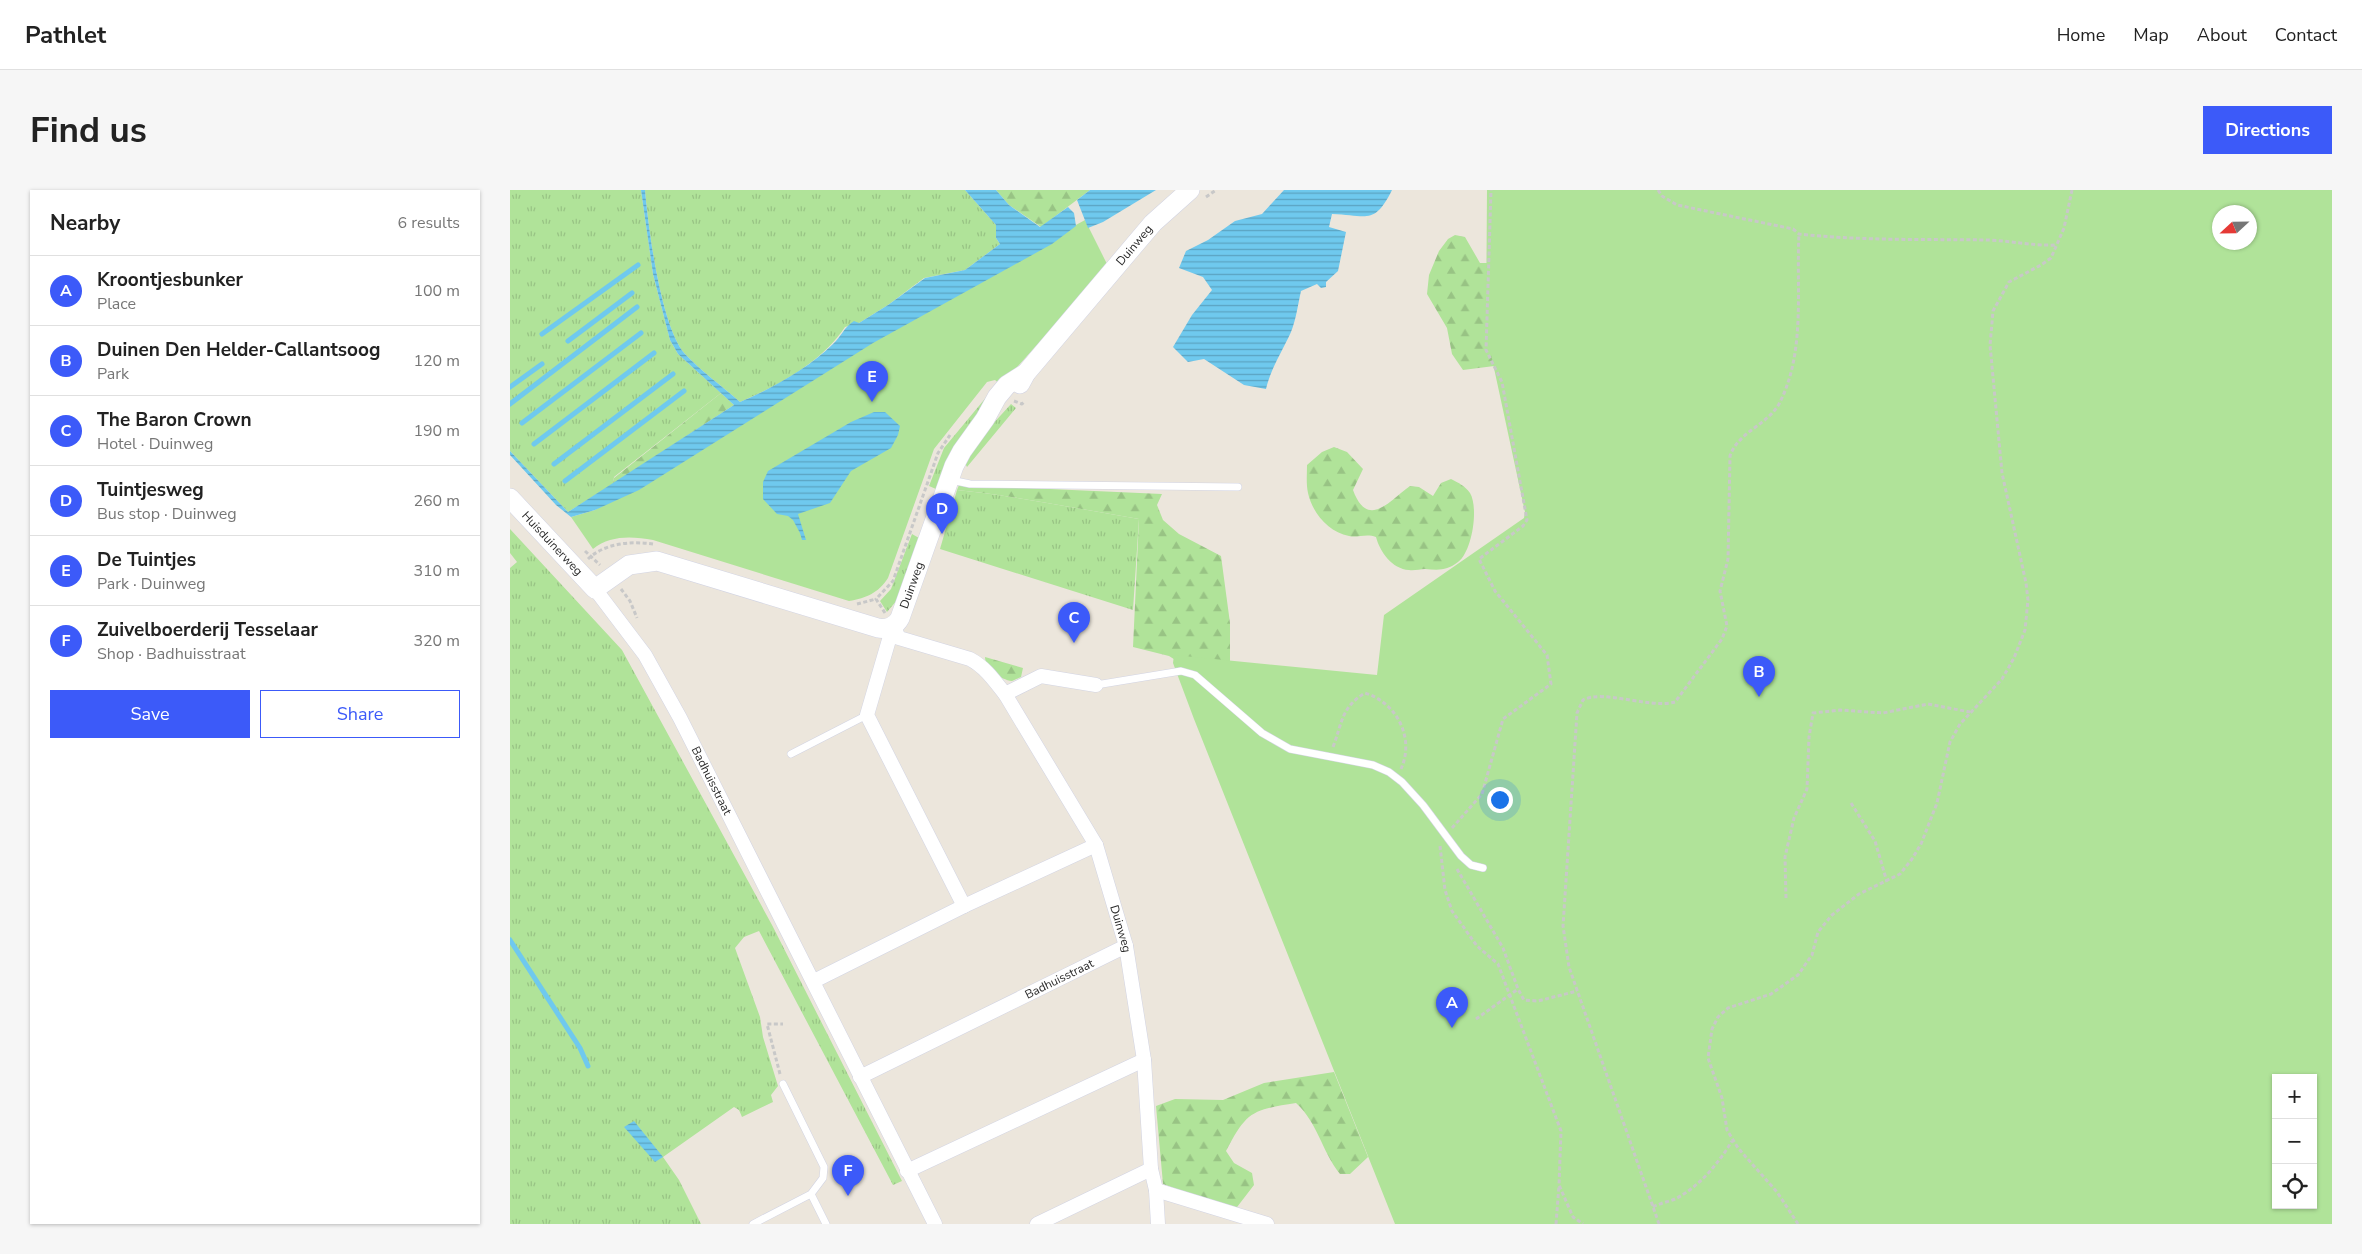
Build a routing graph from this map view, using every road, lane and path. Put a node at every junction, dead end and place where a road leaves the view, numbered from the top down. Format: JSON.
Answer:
{"nodes":[{"id":1,"x":1190,"y":190,"type":"edge"},
{"id":2,"x":1490,"y":190,"type":"edge"},
{"id":3,"x":1658,"y":190,"type":"edge"},
{"id":4,"x":2072,"y":190,"type":"edge"},
{"id":5,"x":1799,"y":234,"type":"junction"},
{"id":6,"x":2057,"y":245,"type":"junction"},
{"id":7,"x":948,"y":480,"type":"junction"},
{"id":8,"x":1238,"y":487,"type":"dead end"},
{"id":9,"x":510,"y":498,"type":"edge"},
{"id":10,"x":595,"y":589,"type":"junction"},
{"id":11,"x":893,"y":626,"type":"junction"},
{"id":12,"x":1096,"y":685,"type":"joint"},
{"id":13,"x":1005,"y":694,"type":"junction"},
{"id":14,"x":1970,"y":712,"type":"junction"},
{"id":15,"x":867,"y":715,"type":"junction"},
{"id":16,"x":791,"y":754,"type":"dead end"},
{"id":17,"x":1328,"y":756,"type":"junction"},
{"id":18,"x":1395,"y":777,"type":"junction"},
{"id":19,"x":1851,"y":803,"type":"dead end"},
{"id":20,"x":1446,"y":837,"type":"junction"},
{"id":21,"x":1096,"y":845,"type":"junction"},
{"id":22,"x":1483,"y":868,"type":"dead end"},
{"id":23,"x":1887,"y":882,"type":"junction"},
{"id":24,"x":1786,"y":898,"type":"dead end"},
{"id":25,"x":964,"y":906,"type":"junction"},
{"id":26,"x":1126,"y":946,"type":"junction"},
{"id":27,"x":814,"y":981,"type":"junction"},
{"id":28,"x":1518,"y":989,"type":"junction"},
{"id":29,"x":1577,"y":992,"type":"junction"},
{"id":30,"x":1510,"y":995,"type":"junction"},
{"id":31,"x":1476,"y":1019,"type":"dead end"},
{"id":32,"x":783,"y":1024,"type":"dead end"},
{"id":33,"x":1144,"y":1060,"type":"junction"},
{"id":34,"x":860,"y":1077,"type":"junction"},
{"id":35,"x":783,"y":1084,"type":"joint"},
{"id":36,"x":1732,"y":1141,"type":"junction"},
{"id":37,"x":1151,"y":1169,"type":"junction"},
{"id":38,"x":907,"y":1171,"type":"junction"},
{"id":39,"x":1559,"y":1185,"type":"junction"},
{"id":40,"x":1156,"y":1190,"type":"junction"},
{"id":41,"x":811,"y":1194,"type":"junction"},
{"id":42,"x":1653,"y":1207,"type":"junction"},
{"id":43,"x":753,"y":1224,"type":"edge"},
{"id":44,"x":826,"y":1224,"type":"edge"},
{"id":45,"x":935,"y":1224,"type":"edge"},
{"id":46,"x":1036,"y":1224,"type":"edge"},
{"id":47,"x":1158,"y":1224,"type":"edge"},
{"id":48,"x":1267,"y":1224,"type":"edge"},
{"id":49,"x":1556,"y":1224,"type":"edge"},
{"id":50,"x":1583,"y":1224,"type":"edge"},
{"id":51,"x":1659,"y":1224,"type":"edge"},
{"id":52,"x":1798,"y":1224,"type":"edge"}],
"edges":[{"from":1,"to":7,"type":"street","name":"Duinweg"},
{"from":2,"to":20,"type":"path"},
{"from":3,"to":5,"type":"path"},
{"from":4,"to":6,"type":"path"},
{"from":5,"to":6,"type":"path"},
{"from":5,"to":29,"type":"path"},
{"from":6,"to":14,"type":"path"},
{"from":7,"to":8,"type":"lane"},
{"from":7,"to":11,"type":"street","name":"Duinweg"},
{"from":9,"to":10,"type":"street","name":"Huisduinerweg"},
{"from":10,"to":11,"type":"street"},
{"from":10,"to":27,"type":"street","name":"Badhuisstraat"},
{"from":11,"to":13,"type":"street","name":"Duinweg"},
{"from":11,"to":15,"type":"street"},
{"from":12,"to":13,"type":"street"},
{"from":12,"to":17,"type":"lane"},
{"from":13,"to":21,"type":"street","name":"Duinweg"},
{"from":14,"to":23,"type":"path"},
{"from":14,"to":24,"type":"path"},
{"from":15,"to":16,"type":"lane"},
{"from":15,"to":25,"type":"street"},
{"from":17,"to":18,"type":"lane"},
{"from":17,"to":18,"type":"path"},
{"from":18,"to":20,"type":"lane"},
{"from":19,"to":23,"type":"path"},
{"from":20,"to":22,"type":"lane"},
{"from":20,"to":28,"type":"path"},
{"from":20,"to":30,"type":"path"},
{"from":21,"to":25,"type":"street"},
{"from":21,"to":26,"type":"street","name":"Duinweg"},
{"from":23,"to":36,"type":"path"},
{"from":25,"to":27,"type":"street"},
{"from":26,"to":33,"type":"street","name":"Duinweg"},
{"from":26,"to":34,"type":"street","name":"Badhuisstraat"},
{"from":27,"to":34,"type":"street","name":"Badhuisstraat"},
{"from":28,"to":29,"type":"path"},
{"from":28,"to":30,"type":"path"},
{"from":29,"to":42,"type":"path"},
{"from":30,"to":31,"type":"path"},
{"from":30,"to":39,"type":"path"},
{"from":32,"to":35,"type":"path"},
{"from":33,"to":37,"type":"street","name":"Duinweg"},
{"from":33,"to":38,"type":"street"},
{"from":34,"to":38,"type":"street","name":"Badhuisstraat"},
{"from":35,"to":41,"type":"lane"},
{"from":36,"to":42,"type":"path"},
{"from":36,"to":52,"type":"path"},
{"from":37,"to":40,"type":"street","name":"Duinweg"},
{"from":37,"to":46,"type":"street"},
{"from":38,"to":45,"type":"street","name":"Badhuisstraat"},
{"from":39,"to":49,"type":"path"},
{"from":39,"to":50,"type":"path"},
{"from":40,"to":47,"type":"street","name":"Duinweg"},
{"from":40,"to":48,"type":"street"},
{"from":41,"to":43,"type":"lane"},
{"from":41,"to":44,"type":"lane"},
{"from":42,"to":51,"type":"path"}]}
